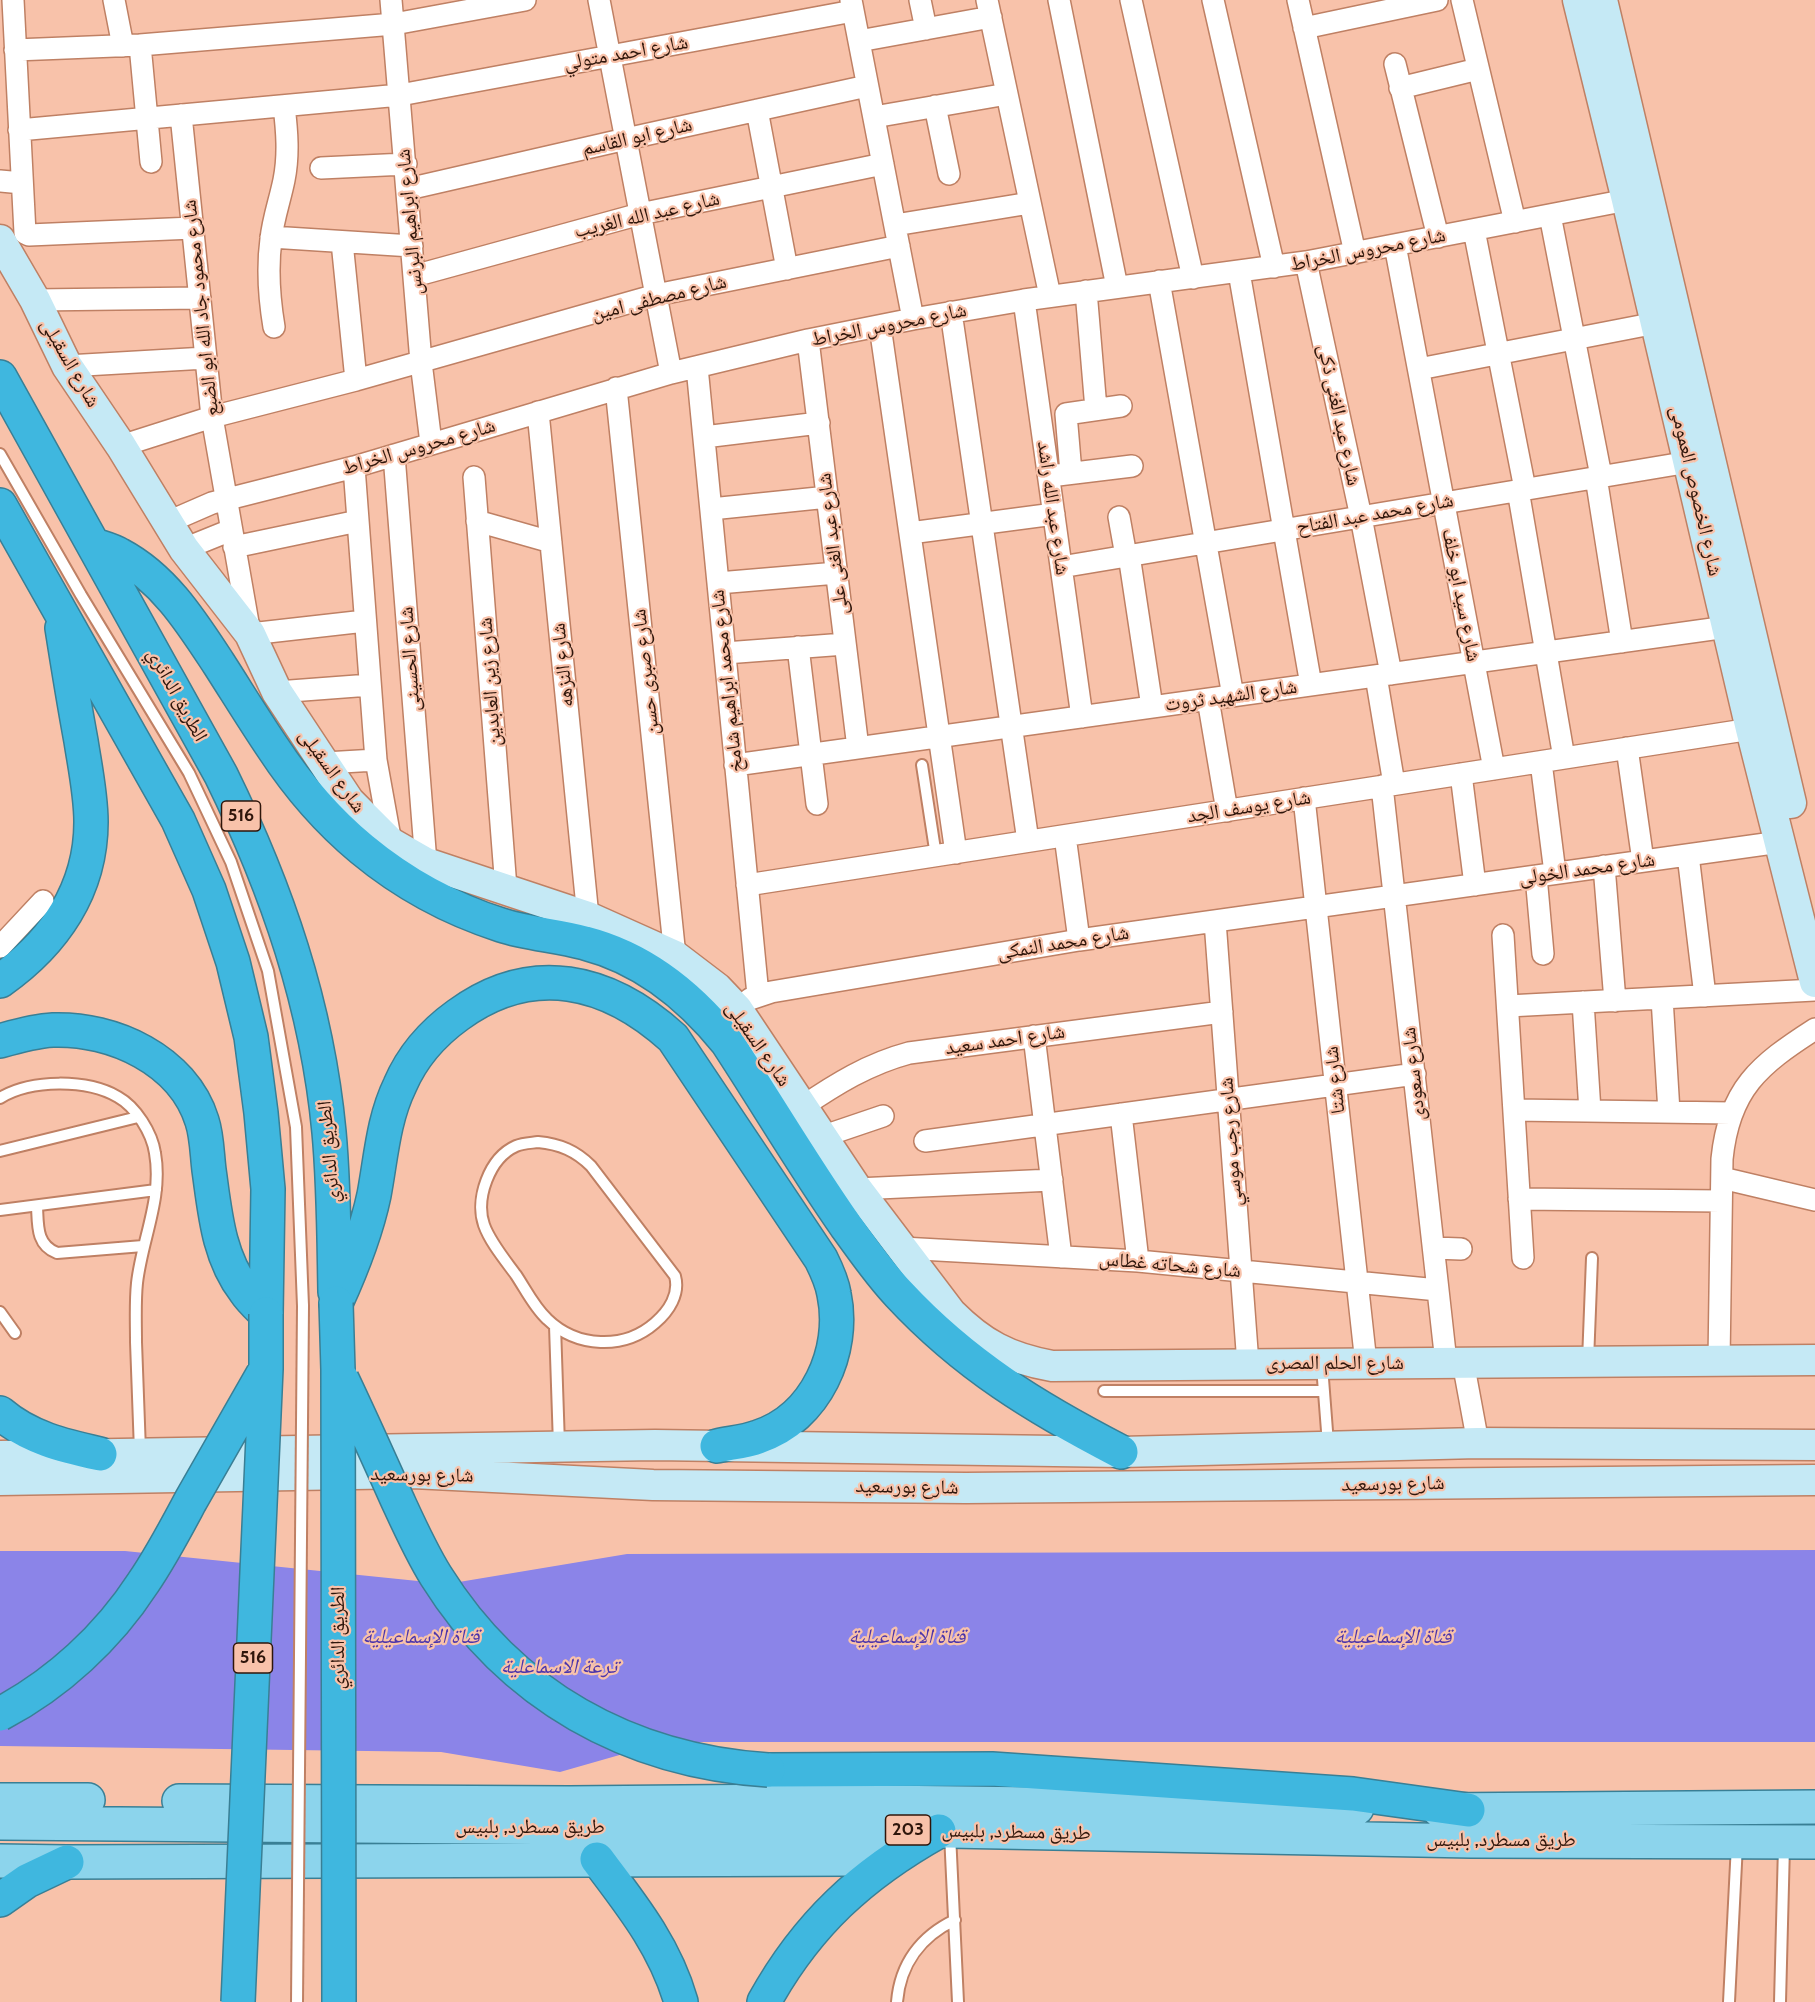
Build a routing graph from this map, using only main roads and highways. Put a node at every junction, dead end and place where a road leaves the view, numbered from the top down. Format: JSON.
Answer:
{"nodes":[{"id":1,"x":0,"y":377,"type":"edge"},
{"id":2,"x":0,"y":505,"type":"edge"},
{"id":3,"x":94,"y":545,"type":"junction"},
{"id":4,"x":58,"y":606,"type":"junction"},
{"id":5,"x":0,"y":981,"type":"edge"},
{"id":6,"x":0,"y":1041,"type":"edge"},
{"id":7,"x":336,"y":1303,"type":"junction"},
{"id":8,"x":266,"y":1314,"type":"junction"},
{"id":9,"x":266,"y":1369,"type":"junction"},
{"id":10,"x":338,"y":1370,"type":"junction"},
{"id":11,"x":0,"y":1413,"type":"edge"},
{"id":12,"x":717,"y":1446,"type":"road end"},
{"id":13,"x":1121,"y":1452,"type":"road end"},
{"id":14,"x":100,"y":1454,"type":"road end"},
{"id":15,"x":0,"y":1714,"type":"edge"},
{"id":16,"x":0,"y":1800,"type":"edge"},
{"id":17,"x":1815,"y":1807,"type":"edge"},
{"id":18,"x":1468,"y":1810,"type":"junction"},
{"id":19,"x":0,"y":1823,"type":"edge"},
{"id":20,"x":905,"y":1830,"type":"junction"},
{"id":21,"x":944,"y":1831,"type":"junction"},
{"id":22,"x":1800,"y":1841,"type":"edge"},
{"id":23,"x":597,"y":1859,"type":"junction"},
{"id":24,"x":0,"y":1861,"type":"edge"},
{"id":25,"x":67,"y":1862,"type":"junction"},
{"id":26,"x":0,"y":1900,"type":"edge"},
{"id":27,"x":771,"y":1996,"type":"edge"},
{"id":28,"x":238,"y":2002,"type":"edge"},
{"id":29,"x":339,"y":2002,"type":"edge"},
{"id":30,"x":681,"y":2002,"type":"edge"}],
"edges":[{"from":1,"to":3,"type":"highway","name":"الطريق الدائري","number":"516"},
{"from":2,"to":4,"type":"highway","number":"516"},
{"from":3,"to":7,"type":"highway","name":"الطريق الدائري","number":"516"},
{"from":3,"to":13,"type":"highway"},
{"from":4,"to":5,"type":"highway"},
{"from":4,"to":8,"type":"highway","number":"516"},
{"from":6,"to":8,"type":"highway"},
{"from":7,"to":10,"type":"highway","name":"الطريق الدائري","number":"516","bridge":true},
{"from":7,"to":12,"type":"highway"},
{"from":8,"to":9,"type":"highway","number":"516","bridge":true},
{"from":9,"to":15,"type":"highway","bridge":true},
{"from":9,"to":28,"type":"highway","number":"516","bridge":true},
{"from":10,"to":18,"type":"highway","bridge":true},
{"from":10,"to":29,"type":"highway","name":"الطريق الدائري","number":"516","bridge":true},
{"from":11,"to":14,"type":"highway"},
{"from":16,"to":18,"type":"main road","name":"طريق مسطرد, بلبيس","number":"203"},
{"from":17,"to":18,"type":"main road","name":"طريق مسطرد, بلبيس","number":"203"},
{"from":19,"to":20,"type":"main road","name":"طريق مسطرد, بلبيس","number":"203"},
{"from":20,"to":21,"type":"main road","name":"طريق مسطرد, بلبيس","number":"203"},
{"from":20,"to":23,"type":"main road"},
{"from":21,"to":22,"type":"main road","name":"طريق مسطرد, بلبيس","number":"203"},
{"from":21,"to":27,"type":"highway"},
{"from":23,"to":25,"type":"main road"},
{"from":23,"to":30,"type":"highway"},
{"from":24,"to":25,"type":"main road"},
{"from":25,"to":26,"type":"highway"}]}
